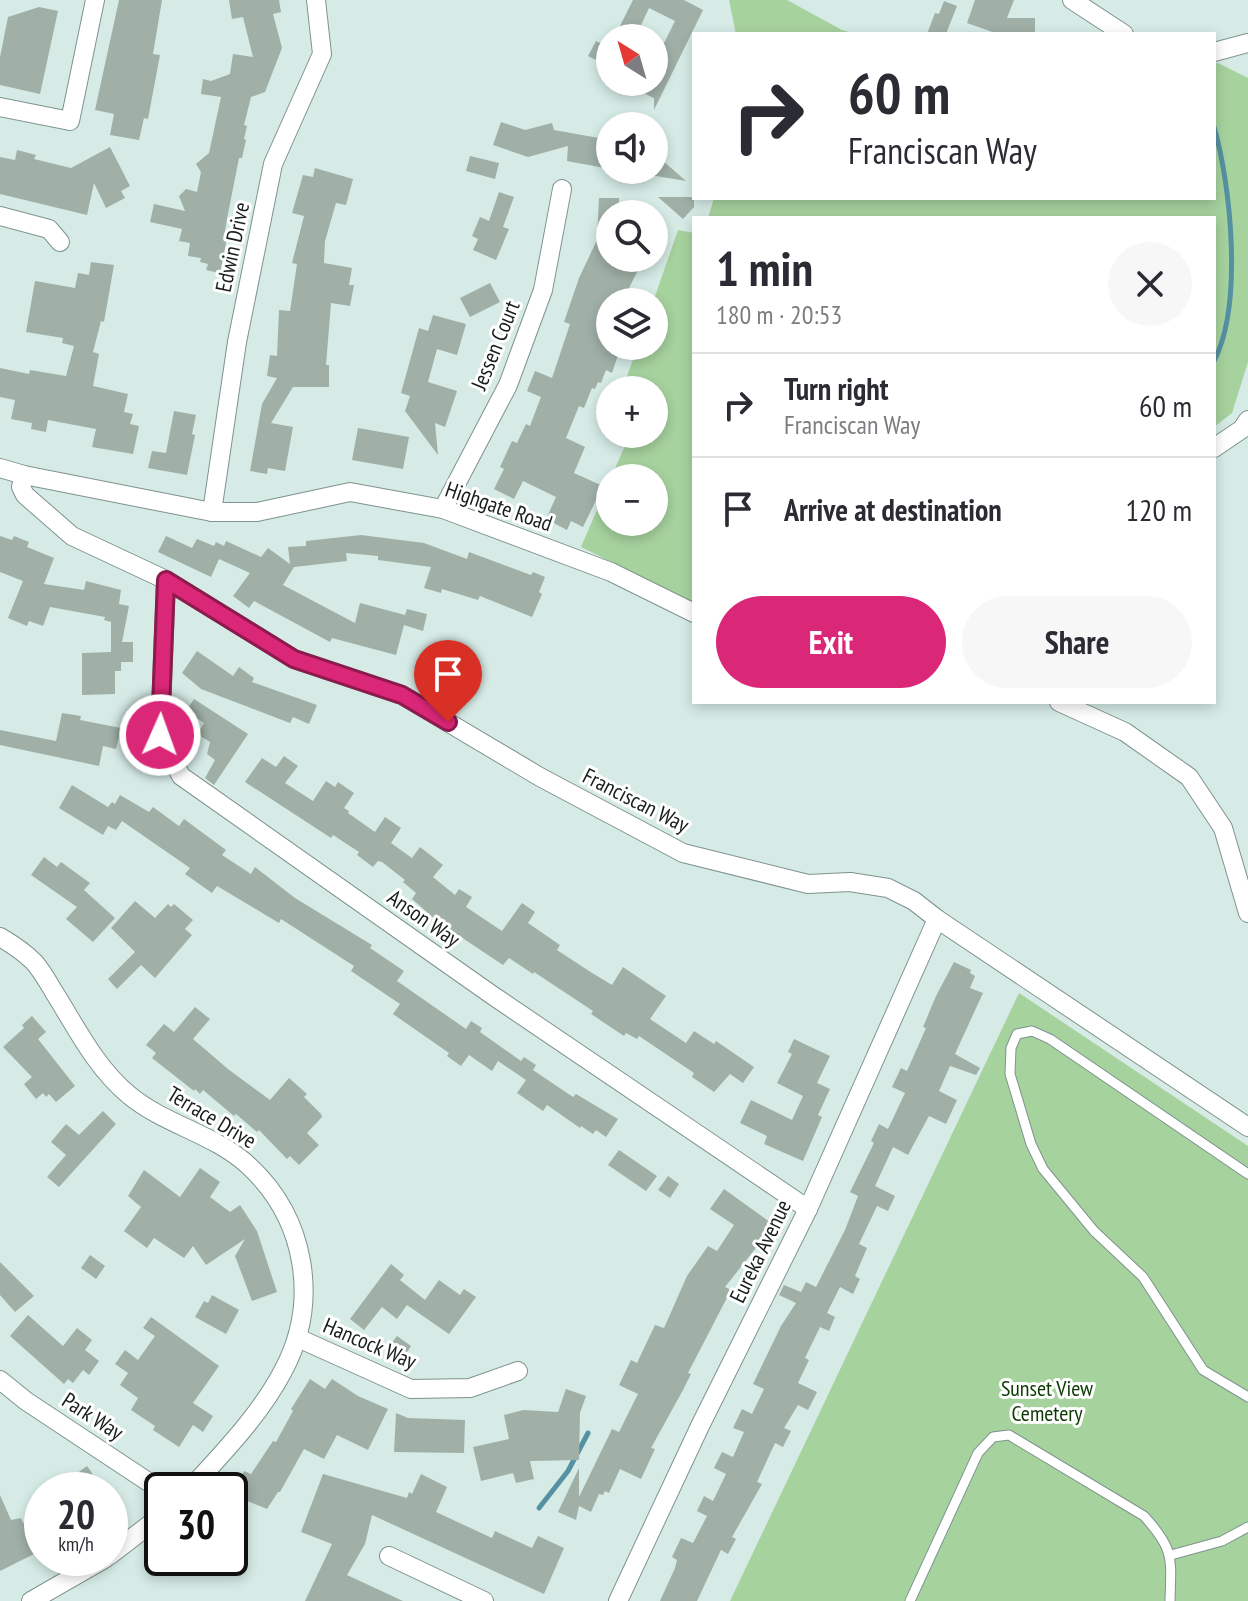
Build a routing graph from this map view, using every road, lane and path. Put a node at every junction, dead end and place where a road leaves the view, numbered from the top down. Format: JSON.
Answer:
{"nodes":[{"id":1,"x":95,"y":0,"type":"edge"},
{"id":2,"x":316,"y":0,"type":"edge"},
{"id":3,"x":1072,"y":0,"type":"edge"},
{"id":4,"x":1121,"y":32,"type":"edge"},
{"id":5,"x":1248,"y":43,"type":"edge"},
{"id":6,"x":1216,"y":51,"type":"edge"},
{"id":7,"x":0,"y":107,"type":"edge"},
{"id":8,"x":562,"y":189,"type":"dead end"},
{"id":9,"x":0,"y":216,"type":"edge"},
{"id":10,"x":60,"y":242,"type":"dead end"},
{"id":11,"x":1248,"y":420,"type":"edge"},
{"id":12,"x":1216,"y":447,"type":"edge"},
{"id":13,"x":0,"y":468,"type":"edge"},
{"id":14,"x":24,"y":475,"type":"junction"},
{"id":15,"x":443,"y":509,"type":"junction"},
{"id":16,"x":212,"y":512,"type":"junction"},
{"id":17,"x":166,"y":580,"type":"junction"},
{"id":18,"x":692,"y":612,"type":"edge"},
{"id":19,"x":1063,"y":704,"type":"edge"},
{"id":20,"x":1248,"y":913,"type":"edge"},
{"id":21,"x":937,"y":919,"type":"junction"},
{"id":22,"x":0,"y":937,"type":"edge"},
{"id":23,"x":1248,"y":1127,"type":"edge"},
{"id":24,"x":1248,"y":1174,"type":"edge"},
{"id":25,"x":808,"y":1209,"type":"junction"},
{"id":26,"x":298,"y":1338,"type":"junction"},
{"id":27,"x":518,"y":1371,"type":"dead end"},
{"id":28,"x":0,"y":1380,"type":"edge"},
{"id":29,"x":1248,"y":1397,"type":"edge"},
{"id":30,"x":204,"y":1472,"type":"edge"},
{"id":31,"x":144,"y":1479,"type":"edge"},
{"id":32,"x":1248,"y":1527,"type":"edge"},
{"id":33,"x":144,"y":1529,"type":"edge"},
{"id":34,"x":128,"y":1541,"type":"edge"},
{"id":35,"x":1171,"y":1555,"type":"junction"},
{"id":36,"x":389,"y":1556,"type":"dead end"},
{"id":37,"x":75,"y":1576,"type":"edge"},
{"id":38,"x":32,"y":1601,"type":"edge"},
{"id":39,"x":484,"y":1601,"type":"edge"},
{"id":40,"x":618,"y":1601,"type":"edge"},
{"id":41,"x":910,"y":1601,"type":"edge"},
{"id":42,"x":1170,"y":1601,"type":"edge"}],
"edges":[{"from":1,"to":7,"type":"street"},
{"from":2,"to":16,"type":"street","name":"Edwin Drive"},
{"from":3,"to":4,"type":"street"},
{"from":5,"to":6,"type":"street"},
{"from":8,"to":15,"type":"street","name":"Jessen Court"},
{"from":9,"to":10,"type":"street"},
{"from":11,"to":12,"type":"street"},
{"from":13,"to":14,"type":"street","name":"Highgate Road"},
{"from":14,"to":16,"type":"street","name":"Highgate Road"},
{"from":14,"to":17,"type":"street","name":"Franciscan Way"},
{"from":15,"to":16,"type":"street","name":"Highgate Road"},
{"from":15,"to":18,"type":"street","name":"Highgate Road"},
{"from":17,"to":21,"type":"street","name":"Franciscan Way"},
{"from":17,"to":25,"type":"street","name":"Anson Way"},
{"from":19,"to":20,"type":"street"},
{"from":21,"to":23,"type":"street","name":"Franciscan Way"},
{"from":21,"to":25,"type":"street","name":"Eureka Avenue"},
{"from":22,"to":26,"type":"street","name":"Terrace Drive"},
{"from":24,"to":29,"type":"lane"},
{"from":25,"to":40,"type":"street","name":"Eureka Avenue"},
{"from":26,"to":27,"type":"street","name":"Hancock Way"},
{"from":26,"to":30,"type":"street","name":"Terrace Drive"},
{"from":28,"to":31,"type":"street","name":"Park Way"},
{"from":32,"to":35,"type":"lane"},
{"from":33,"to":34,"type":"street"},
{"from":35,"to":41,"type":"lane"},
{"from":35,"to":42,"type":"lane"},
{"from":36,"to":39,"type":"street"},
{"from":37,"to":38,"type":"street"}]}
